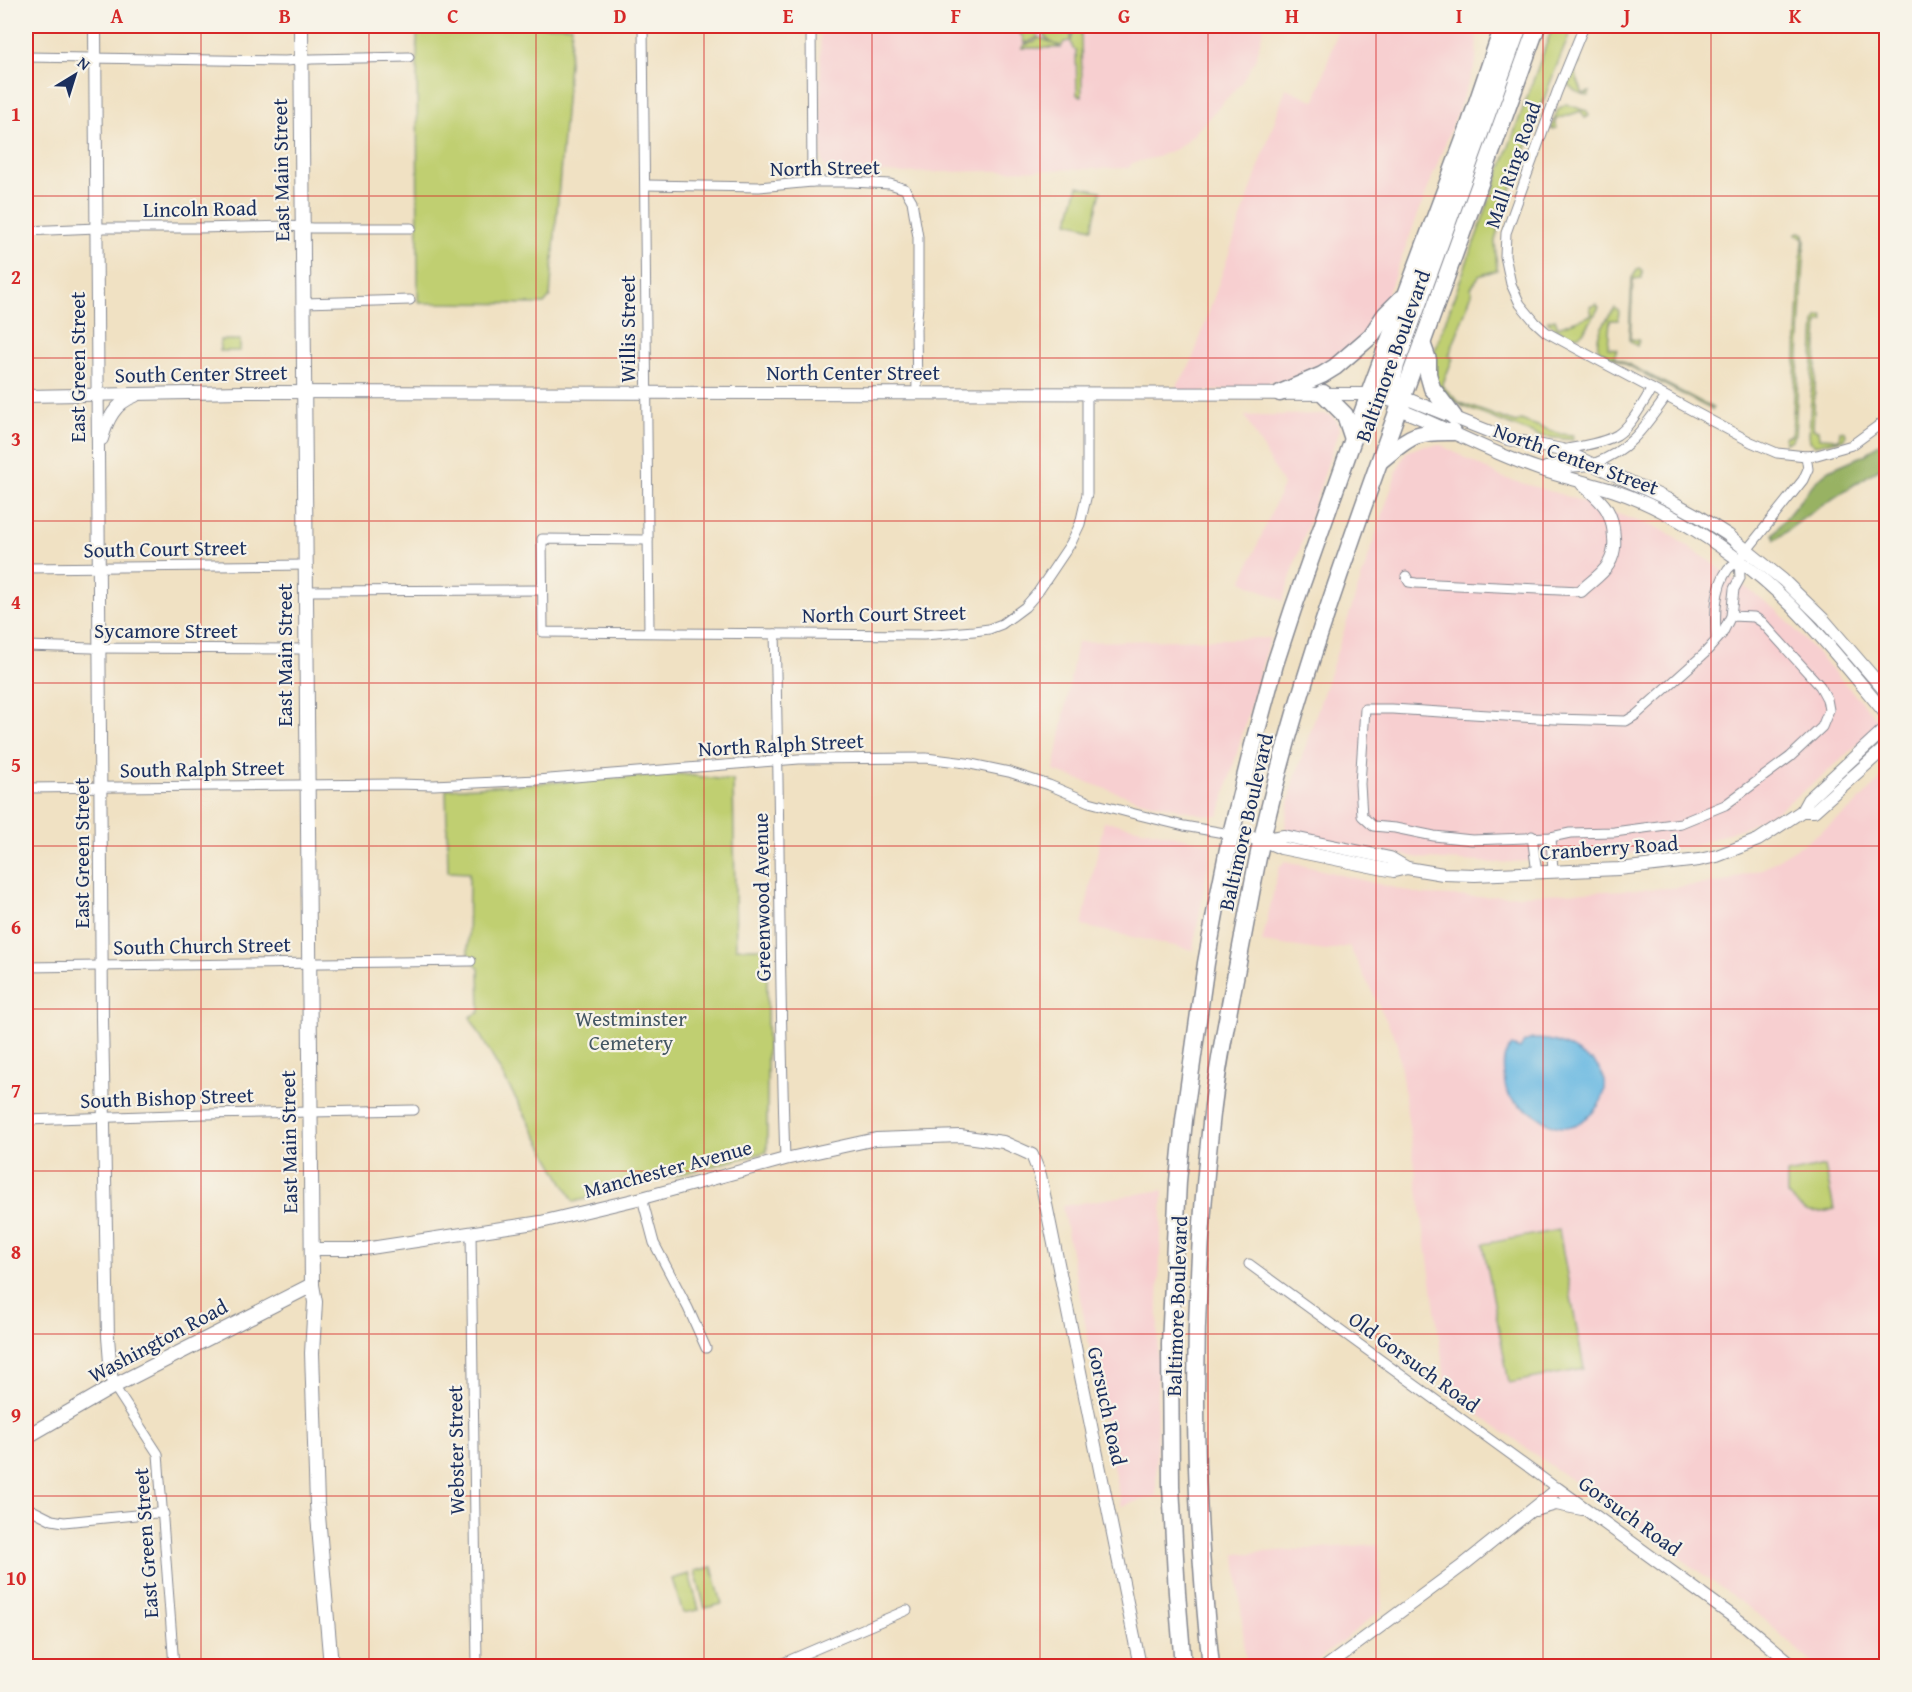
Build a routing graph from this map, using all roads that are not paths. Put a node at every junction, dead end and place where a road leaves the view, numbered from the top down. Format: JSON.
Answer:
{"nodes":[{"id":1,"x":95,"y":26,"type":"edge"},
{"id":2,"x":301,"y":26,"type":"edge"},
{"id":3,"x":643,"y":26,"type":"edge"},
{"id":4,"x":811,"y":26,"type":"edge"},
{"id":5,"x":1503,"y":26,"type":"edge"},
{"id":6,"x":1519,"y":26,"type":"edge"},
{"id":7,"x":1538,"y":26,"type":"edge"},
{"id":8,"x":1584,"y":26,"type":"edge"},
{"id":9,"x":26,"y":57,"type":"edge"},
{"id":10,"x":409,"y":57,"type":"dead end"},
{"id":11,"x":95,"y":58,"type":"junction"},
{"id":12,"x":301,"y":60,"type":"junction"},
{"id":13,"x":812,"y":182,"type":"junction"},
{"id":14,"x":646,"y":185,"type":"junction"},
{"id":15,"x":97,"y":228,"type":"junction"},
{"id":16,"x":303,"y":228,"type":"junction"},
{"id":17,"x":411,"y":228,"type":"dead end"},
{"id":18,"x":26,"y":231,"type":"edge"},
{"id":19,"x":1406,"y":295,"type":"junction"},
{"id":20,"x":410,"y":300,"type":"dead end"},
{"id":21,"x":304,"y":303,"type":"junction"},
{"id":22,"x":1422,"y":343,"type":"junction"},
{"id":23,"x":1652,"y":389,"type":"junction"},
{"id":24,"x":305,"y":392,"type":"junction"},
{"id":25,"x":646,"y":392,"type":"junction"},
{"id":26,"x":145,"y":393,"type":"junction"},
{"id":27,"x":917,"y":393,"type":"junction"},
{"id":28,"x":1280,"y":393,"type":"junction"},
{"id":29,"x":1323,"y":393,"type":"junction"},
{"id":30,"x":98,"y":394,"type":"junction"},
{"id":31,"x":1087,"y":394,"type":"junction"},
{"id":32,"x":1369,"y":394,"type":"junction"},
{"id":33,"x":26,"y":396,"type":"edge"},
{"id":34,"x":1666,"y":398,"type":"junction"},
{"id":35,"x":1399,"y":403,"type":"junction"},
{"id":36,"x":1887,"y":420,"type":"edge"},
{"id":37,"x":1453,"y":425,"type":"junction"},
{"id":38,"x":1353,"y":439,"type":"junction"},
{"id":39,"x":1562,"y":450,"type":"junction"},
{"id":40,"x":1806,"y":456,"type":"junction"},
{"id":41,"x":1379,"y":462,"type":"junction"},
{"id":42,"x":1593,"y":464,"type":"junction"},
{"id":43,"x":99,"y":465,"type":"junction"},
{"id":44,"x":1536,"y":468,"type":"junction"},
{"id":45,"x":1579,"y":481,"type":"junction"},
{"id":46,"x":648,"y":540,"type":"junction"},
{"id":47,"x":1743,"y":555,"type":"junction"},
{"id":48,"x":306,"y":565,"type":"junction"},
{"id":49,"x":26,"y":568,"type":"edge"},
{"id":50,"x":100,"y":568,"type":"junction"},
{"id":51,"x":1406,"y":576,"type":"dead end"},
{"id":52,"x":542,"y":590,"type":"junction"},
{"id":53,"x":307,"y":591,"type":"junction"},
{"id":54,"x":1581,"y":591,"type":"joint"},
{"id":55,"x":1731,"y":616,"type":"junction"},
{"id":56,"x":649,"y":632,"type":"junction"},
{"id":57,"x":775,"y":634,"type":"junction"},
{"id":58,"x":1716,"y":639,"type":"junction"},
{"id":59,"x":26,"y":646,"type":"edge"},
{"id":60,"x":100,"y":648,"type":"junction"},
{"id":61,"x":306,"y":649,"type":"junction"},
{"id":62,"x":1887,"y":692,"type":"edge"},
{"id":63,"x":1887,"y":714,"type":"edge"},
{"id":64,"x":1887,"y":728,"type":"edge"},
{"id":65,"x":1887,"y":747,"type":"edge"},
{"id":66,"x":778,"y":761,"type":"junction"},
{"id":67,"x":307,"y":785,"type":"junction"},
{"id":68,"x":26,"y":788,"type":"edge"},
{"id":69,"x":101,"y":788,"type":"junction"},
{"id":70,"x":1802,"y":810,"type":"junction"},
{"id":71,"x":1532,"y":836,"type":"junction"},
{"id":72,"x":1246,"y":837,"type":"junction"},
{"id":73,"x":1551,"y":837,"type":"junction"},
{"id":74,"x":1553,"y":872,"type":"junction"},
{"id":75,"x":1537,"y":873,"type":"junction"},
{"id":76,"x":471,"y":961,"type":"dead end"},
{"id":77,"x":308,"y":962,"type":"junction"},
{"id":78,"x":102,"y":965,"type":"junction"},
{"id":79,"x":26,"y":967,"type":"edge"},
{"id":80,"x":414,"y":1110,"type":"dead end"},
{"id":81,"x":310,"y":1112,"type":"junction"},
{"id":82,"x":104,"y":1117,"type":"junction"},
{"id":83,"x":26,"y":1120,"type":"edge"},
{"id":84,"x":1032,"y":1155,"type":"joint"},
{"id":85,"x":785,"y":1159,"type":"junction"},
{"id":86,"x":642,"y":1198,"type":"junction"},
{"id":87,"x":471,"y":1233,"type":"junction"},
{"id":88,"x":311,"y":1249,"type":"junction"},
{"id":89,"x":1249,"y":1264,"type":"dead end"},
{"id":90,"x":312,"y":1285,"type":"junction"},
{"id":91,"x":706,"y":1348,"type":"dead end"},
{"id":92,"x":114,"y":1386,"type":"junction"},
{"id":93,"x":26,"y":1437,"type":"edge"},
{"id":94,"x":1558,"y":1489,"type":"junction"},
{"id":95,"x":26,"y":1507,"type":"edge"},
{"id":96,"x":1592,"y":1512,"type":"junction"},
{"id":97,"x":1528,"y":1513,"type":"junction"},
{"id":98,"x":164,"y":1514,"type":"junction"},
{"id":99,"x":907,"y":1610,"type":"dead end"},
{"id":100,"x":174,"y":1666,"type":"edge"},
{"id":101,"x":331,"y":1666,"type":"edge"},
{"id":102,"x":477,"y":1666,"type":"edge"},
{"id":103,"x":776,"y":1666,"type":"edge"},
{"id":104,"x":1140,"y":1666,"type":"edge"},
{"id":105,"x":1183,"y":1666,"type":"edge"},
{"id":106,"x":1211,"y":1666,"type":"edge"},
{"id":107,"x":1327,"y":1666,"type":"edge"},
{"id":108,"x":1794,"y":1666,"type":"edge"}],
"edges":[{"from":1,"to":11,"type":"street","name":"East Green Street"},
{"from":2,"to":12,"type":"main road","name":"East Main Street"},
{"from":3,"to":14,"type":"street","name":"Willis Street"},
{"from":4,"to":13,"type":"street"},
{"from":5,"to":19,"type":"highway","name":"Baltimore Boulevard"},
{"from":6,"to":35,"type":"highway"},
{"from":7,"to":22,"type":"highway","name":"Baltimore Boulevard"},
{"from":8,"to":23,"type":"street","name":"Mall Ring Road"},
{"from":9,"to":11,"type":"street"},
{"from":10,"to":12,"type":"street"},
{"from":11,"to":12,"type":"street"},
{"from":11,"to":15,"type":"street","name":"East Green Street"},
{"from":12,"to":16,"type":"main road","name":"East Main Street"},
{"from":13,"to":14,"type":"street","name":"North Street"},
{"from":13,"to":27,"type":"street","name":"North Street"},
{"from":14,"to":25,"type":"street","name":"Willis Street"},
{"from":15,"to":16,"type":"street","name":"Lincoln Road"},
{"from":15,"to":18,"type":"street","name":"Lincoln Road"},
{"from":15,"to":30,"type":"street","name":"East Green Street"},
{"from":16,"to":17,"type":"street","name":"Lincoln Road"},
{"from":16,"to":21,"type":"main road","name":"East Main Street"},
{"from":19,"to":28,"type":"highway"},
{"from":19,"to":32,"type":"highway","name":"Baltimore Boulevard"},
{"from":20,"to":21,"type":"street"},
{"from":21,"to":24,"type":"main road","name":"East Main Street"},
{"from":22,"to":35,"type":"highway","name":"Baltimore Boulevard"},
{"from":22,"to":37,"type":"highway"},
{"from":23,"to":34,"type":"street","name":"Mall Ring Road"},
{"from":23,"to":39,"type":"street"},
{"from":24,"to":25,"type":"street","name":"North Center Street"},
{"from":24,"to":26,"type":"street","name":"South Center Street"},
{"from":24,"to":48,"type":"main road","name":"East Main Street"},
{"from":25,"to":27,"type":"street","name":"North Center Street"},
{"from":25,"to":46,"type":"street","name":"Willis Street"},
{"from":26,"to":30,"type":"street","name":"South Center Street"},
{"from":26,"to":43,"type":"street"},
{"from":27,"to":31,"type":"street","name":"North Center Street"},
{"from":28,"to":29,"type":"street","name":"North Center Street"},
{"from":28,"to":31,"type":"street","name":"North Center Street"},
{"from":29,"to":32,"type":"street","name":"North Center Street"},
{"from":29,"to":38,"type":"highway"},
{"from":30,"to":33,"type":"street","name":"South Center Street"},
{"from":30,"to":43,"type":"street","name":"East Green Street"},
{"from":31,"to":57,"type":"street","name":"North Court Street"},
{"from":32,"to":35,"type":"street","name":"North Center Street"},
{"from":32,"to":38,"type":"highway","name":"Baltimore Boulevard"},
{"from":34,"to":40,"type":"street","name":"Mall Ring Road"},
{"from":34,"to":42,"type":"street"},
{"from":35,"to":37,"type":"street","name":"North Center Street"},
{"from":35,"to":41,"type":"highway","name":"Baltimore Boulevard"},
{"from":36,"to":40,"type":"street","name":"Mall Ring Road"},
{"from":37,"to":39,"type":"street","name":"North Center Street"},
{"from":37,"to":41,"type":"highway"},
{"from":37,"to":44,"type":"street","name":"North Center Street"},
{"from":38,"to":72,"type":"highway","name":"Baltimore Boulevard"},
{"from":39,"to":42,"type":"street","name":"North Center Street"},
{"from":40,"to":47,"type":"street"},
{"from":41,"to":72,"type":"highway","name":"Baltimore Boulevard"},
{"from":42,"to":44,"type":"street"},
{"from":42,"to":47,"type":"street","name":"North Center Street"},
{"from":43,"to":50,"type":"street","name":"East Green Street"},
{"from":44,"to":45,"type":"street","name":"North Center Street"},
{"from":45,"to":47,"type":"street","name":"North Center Street"},
{"from":45,"to":54,"type":"street"},
{"from":46,"to":52,"type":"street"},
{"from":46,"to":56,"type":"street","name":"Willis Street"},
{"from":47,"to":55,"type":"street"},
{"from":47,"to":58,"type":"street"},
{"from":47,"to":62,"type":"street","name":"North Center Street"},
{"from":47,"to":63,"type":"street","name":"North Center Street"},
{"from":48,"to":50,"type":"street","name":"South Court Street"},
{"from":48,"to":53,"type":"main road","name":"East Main Street"},
{"from":49,"to":50,"type":"street","name":"South Court Street"},
{"from":50,"to":60,"type":"street","name":"East Green Street"},
{"from":51,"to":54,"type":"street"},
{"from":52,"to":53,"type":"street"},
{"from":52,"to":56,"type":"street","name":"North Court Street"},
{"from":53,"to":61,"type":"main road","name":"East Main Street"},
{"from":55,"to":58,"type":"street"},
{"from":55,"to":73,"type":"street"},
{"from":56,"to":57,"type":"street","name":"North Court Street"},
{"from":57,"to":66,"type":"street","name":"Greenwood Avenue"},
{"from":58,"to":71,"type":"street"},
{"from":59,"to":60,"type":"street","name":"Sycamore Street"},
{"from":60,"to":61,"type":"street","name":"Sycamore Street"},
{"from":60,"to":69,"type":"street","name":"East Green Street"},
{"from":61,"to":67,"type":"main road","name":"East Main Street"},
{"from":64,"to":70,"type":"street","name":"Cranberry Road"},
{"from":65,"to":70,"type":"street","name":"Cranberry Road"},
{"from":66,"to":67,"type":"street","name":"North Ralph Street"},
{"from":66,"to":72,"type":"street","name":"North Ralph Street"},
{"from":66,"to":85,"type":"street","name":"Greenwood Avenue"},
{"from":67,"to":69,"type":"street","name":"South Ralph Street"},
{"from":67,"to":77,"type":"main road","name":"East Main Street"},
{"from":68,"to":69,"type":"street","name":"South Ralph Street"},
{"from":69,"to":78,"type":"street","name":"East Green Street"},
{"from":70,"to":74,"type":"street","name":"Cranberry Road"},
{"from":71,"to":73,"type":"street"},
{"from":71,"to":75,"type":"street"},
{"from":72,"to":75,"type":"street","name":"Cranberry Road"},
{"from":72,"to":105,"type":"highway","name":"Baltimore Boulevard"},
{"from":72,"to":106,"type":"highway","name":"Baltimore Boulevard"},
{"from":73,"to":74,"type":"street"},
{"from":74,"to":75,"type":"street","name":"Cranberry Road"},
{"from":76,"to":77,"type":"street","name":"South Church Street"},
{"from":77,"to":78,"type":"street","name":"South Church Street"},
{"from":77,"to":81,"type":"main road","name":"East Main Street"},
{"from":78,"to":79,"type":"street","name":"South Church Street"},
{"from":78,"to":82,"type":"street","name":"East Green Street"},
{"from":80,"to":81,"type":"street","name":"South Bishop Street"},
{"from":81,"to":82,"type":"street","name":"South Bishop Street"},
{"from":81,"to":88,"type":"main road","name":"East Main Street"},
{"from":82,"to":83,"type":"street","name":"South Bishop Street"},
{"from":82,"to":92,"type":"street","name":"East Green Street"},
{"from":84,"to":85,"type":"street","name":"Manchester Avenue"},
{"from":84,"to":104,"type":"street","name":"Gorsuch Road"},
{"from":85,"to":86,"type":"street","name":"Manchester Avenue"},
{"from":86,"to":87,"type":"street","name":"Manchester Avenue"},
{"from":86,"to":91,"type":"street"},
{"from":87,"to":88,"type":"street","name":"Manchester Avenue"},
{"from":87,"to":102,"type":"street","name":"Webster Street"},
{"from":88,"to":90,"type":"main road","name":"East Main Street"},
{"from":89,"to":94,"type":"street","name":"Old Gorsuch Road"},
{"from":90,"to":92,"type":"main road","name":"Washington Road"},
{"from":90,"to":101,"type":"main road","name":"East Main Street"},
{"from":92,"to":93,"type":"main road","name":"Washington Road"},
{"from":92,"to":98,"type":"street","name":"East Green Street"},
{"from":94,"to":96,"type":"street","name":"Gorsuch Road"},
{"from":94,"to":97,"type":"street","name":"Gorsuch Road"},
{"from":95,"to":98,"type":"street"},
{"from":96,"to":97,"type":"street"},
{"from":96,"to":108,"type":"street","name":"Gorsuch Road"},
{"from":97,"to":107,"type":"street","name":"Gorsuch Road"},
{"from":98,"to":100,"type":"street","name":"East Green Street"},
{"from":99,"to":103,"type":"street"}]}
